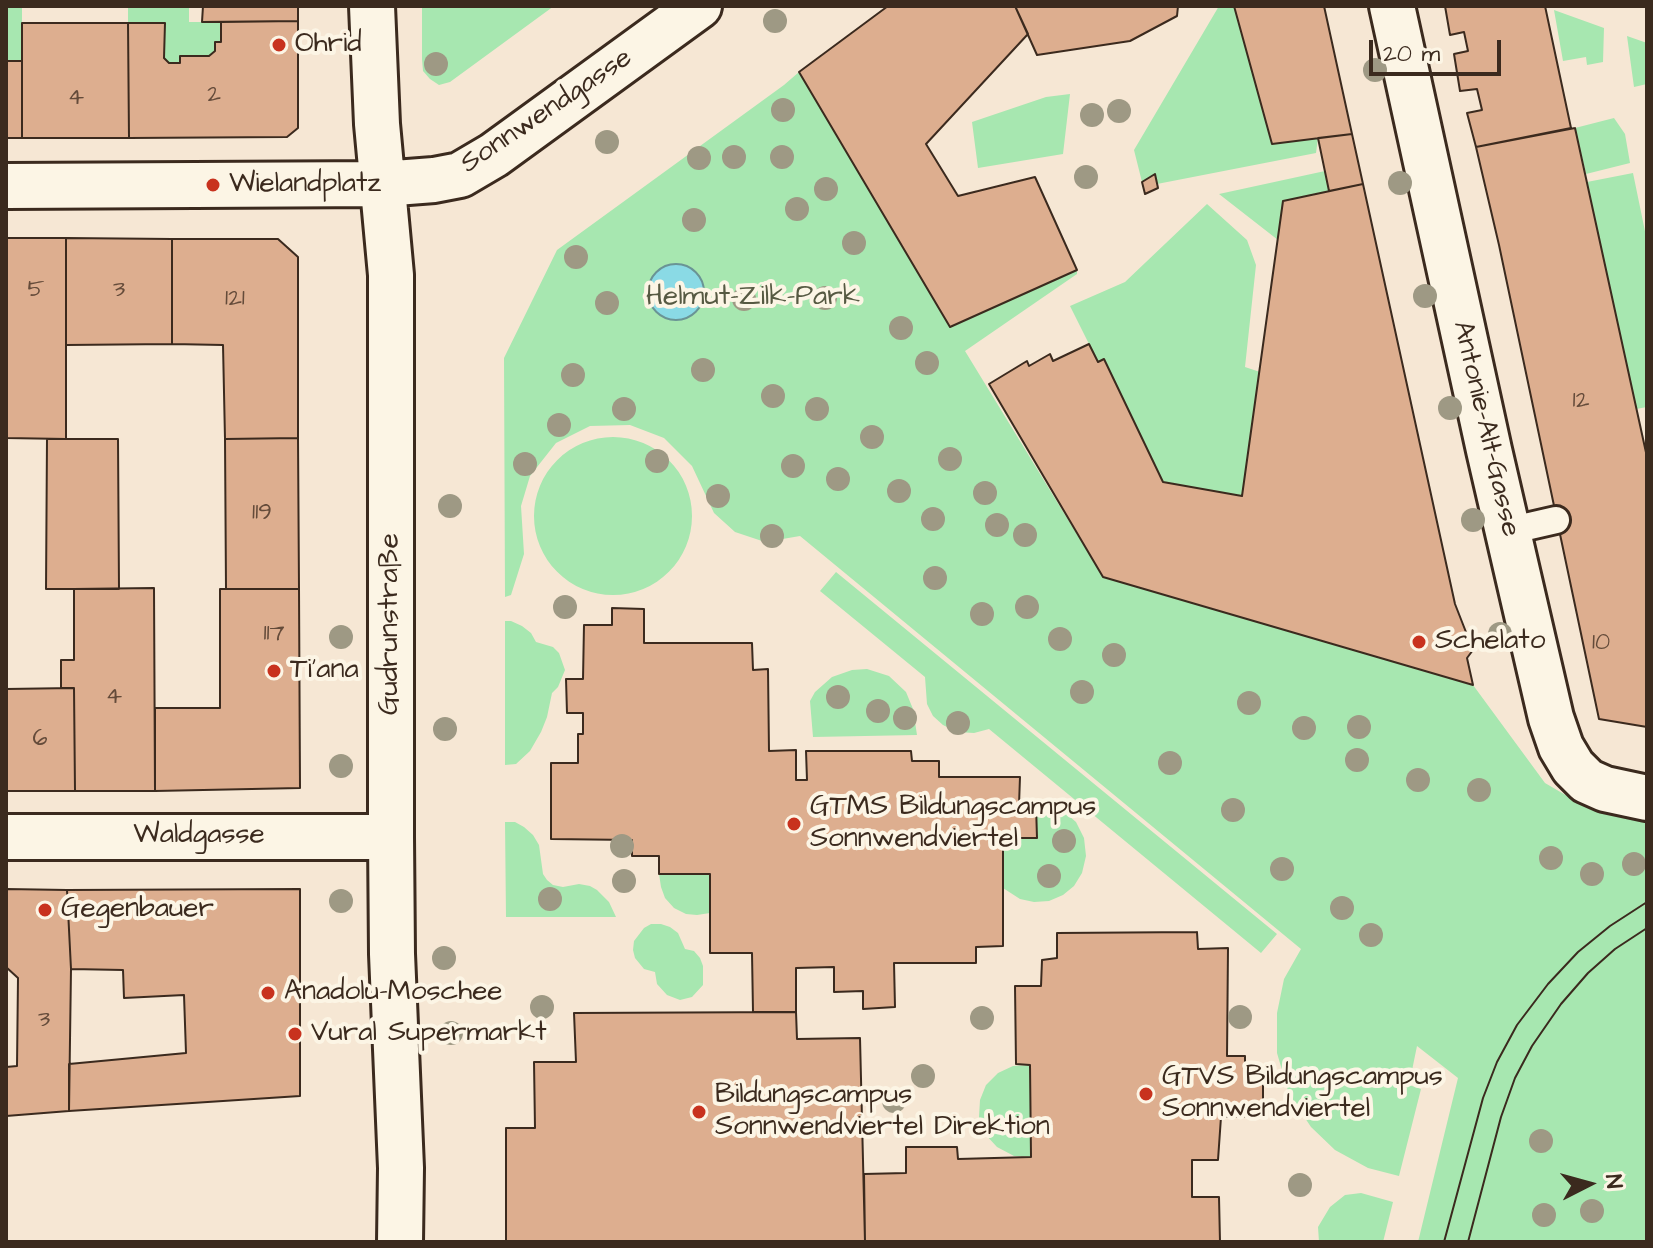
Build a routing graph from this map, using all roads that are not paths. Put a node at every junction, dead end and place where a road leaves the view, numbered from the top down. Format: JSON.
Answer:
{"nodes":[{"id":1,"x":372,"y":6,"type":"edge"},
{"id":2,"x":699,"y":6,"type":"edge"},
{"id":3,"x":1392,"y":6,"type":"edge"},
{"id":4,"x":382,"y":184,"type":"junction"},
{"id":5,"x":6,"y":186,"type":"edge"},
{"id":6,"x":1556,"y":520,"type":"dead end"},
{"id":7,"x":1508,"y":531,"type":"junction"},
{"id":8,"x":1647,"y":798,"type":"edge"},
{"id":9,"x":6,"y":837,"type":"edge"},
{"id":10,"x":391,"y":837,"type":"junction"},
{"id":11,"x":400,"y":1242,"type":"edge"}],
"edges":[{"from":1,"to":4,"type":"main road","name":"Gudrunstraße"},
{"from":2,"to":4,"type":"main road","name":"Sonnwendgasse"},
{"from":3,"to":7,"type":"main road","name":"Antonie-Alt-Gasse"},
{"from":4,"to":5,"type":"main road","name":"Sonnwendgasse"},
{"from":4,"to":10,"type":"main road","name":"Gudrunstraße"},
{"from":6,"to":7,"type":"lane"},
{"from":7,"to":8,"type":"main road","name":"Antonie-Alt-Gasse"},
{"from":9,"to":10,"type":"main road","name":"Waldgasse"},
{"from":10,"to":11,"type":"main road","name":"Gudrunstraße"}]}
